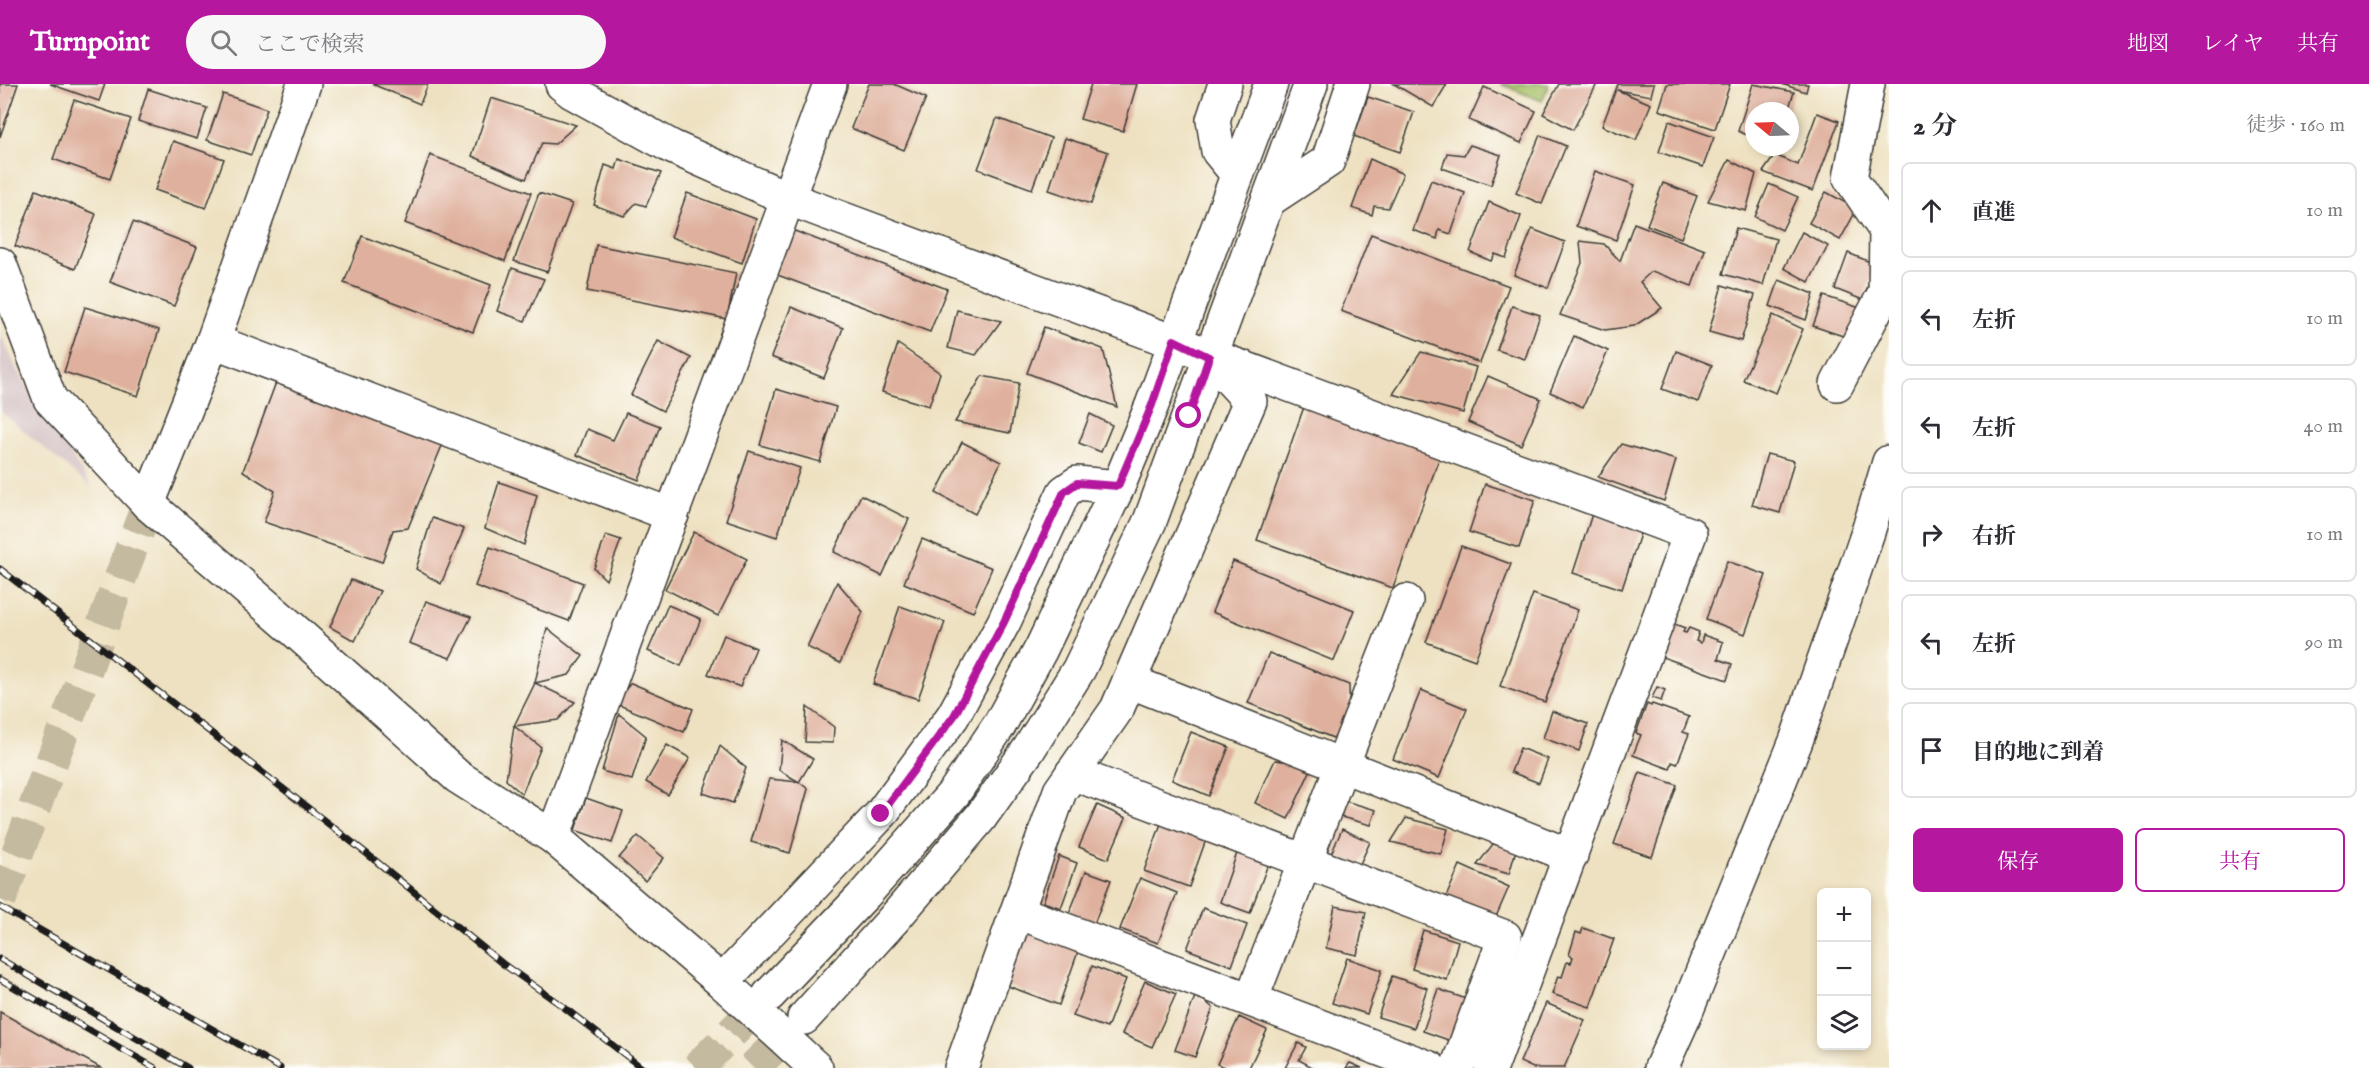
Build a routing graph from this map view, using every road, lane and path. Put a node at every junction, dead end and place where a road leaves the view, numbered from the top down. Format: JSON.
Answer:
{"nodes":[{"id":1,"x":304,"y":84,"type":"edge"},
{"id":2,"x":830,"y":84,"type":"edge"},
{"id":3,"x":1225,"y":84,"type":"edge"},
{"id":4,"x":1271,"y":84,"type":"edge"},
{"id":5,"x":1311,"y":84,"type":"edge"},
{"id":6,"x":1353,"y":84,"type":"edge"},
{"id":7,"x":1868,"y":84,"type":"edge"},
{"id":8,"x":570,"y":87,"type":"edge"},
{"id":9,"x":1237,"y":174,"type":"junction"},
{"id":10,"x":787,"y":198,"type":"junction"},
{"id":11,"x":1269,"y":200,"type":"junction"},
{"id":12,"x":0,"y":264,"type":"edge"},
{"id":13,"x":1174,"y":340,"type":"junction"},
{"id":14,"x":213,"y":341,"type":"junction"},
{"id":15,"x":1209,"y":357,"type":"junction"},
{"id":16,"x":1837,"y":384,"type":"dead end"},
{"id":17,"x":1889,"y":462,"type":"edge"},
{"id":18,"x":1118,"y":486,"type":"junction"},
{"id":19,"x":148,"y":504,"type":"junction"},
{"id":20,"x":672,"y":515,"type":"junction"},
{"id":21,"x":1406,"y":601,"type":"dead end"},
{"id":22,"x":1129,"y":681,"type":"junction"},
{"id":23,"x":1342,"y":766,"type":"junction"},
{"id":24,"x":1072,"y":773,"type":"junction"},
{"id":25,"x":553,"y":837,"type":"junction"},
{"id":26,"x":1571,"y":856,"type":"junction"},
{"id":27,"x":1305,"y":861,"type":"junction"},
{"id":28,"x":1018,"y":912,"type":"junction"},
{"id":29,"x":722,"y":982,"type":"junction"},
{"id":30,"x":769,"y":995,"type":"tunnel mouth"},
{"id":31,"x":1251,"y":1000,"type":"junction"},
{"id":32,"x":804,"y":1018,"type":"tunnel mouth"},
{"id":33,"x":816,"y":1068,"type":"edge"},
{"id":34,"x":961,"y":1068,"type":"edge"},
{"id":35,"x":1430,"y":1068,"type":"edge"},
{"id":36,"x":1457,"y":1068,"type":"edge"},
{"id":37,"x":1491,"y":1068,"type":"edge"},
{"id":38,"x":1661,"y":1068,"type":"edge"}],
"edges":[{"from":1,"to":14,"type":"street"},
{"from":2,"to":10,"type":"street"},
{"from":3,"to":9,"type":"street"},
{"from":4,"to":9,"type":"street"},
{"from":5,"to":11,"type":"street"},
{"from":6,"to":11,"type":"street"},
{"from":7,"to":16,"type":"street"},
{"from":8,"to":10,"type":"street"},
{"from":9,"to":13,"type":"street"},
{"from":10,"to":13,"type":"street"},
{"from":10,"to":20,"type":"street"},
{"from":11,"to":15,"type":"street"},
{"from":12,"to":19,"type":"street"},
{"from":13,"to":15,"type":"street"},
{"from":13,"to":18,"type":"street"},
{"from":14,"to":19,"type":"street"},
{"from":14,"to":20,"type":"street"},
{"from":15,"to":22,"type":"street"},
{"from":15,"to":26,"type":"street"},
{"from":15,"to":32,"type":"street"},
{"from":17,"to":38,"type":"street"},
{"from":18,"to":29,"type":"street"},
{"from":18,"to":30,"type":"street"},
{"from":19,"to":25,"type":"street"},
{"from":20,"to":25,"type":"street"},
{"from":21,"to":23,"type":"street"},
{"from":22,"to":23,"type":"street"},
{"from":22,"to":24,"type":"street"},
{"from":23,"to":26,"type":"street"},
{"from":23,"to":27,"type":"street"},
{"from":24,"to":27,"type":"street"},
{"from":24,"to":28,"type":"street"},
{"from":25,"to":29,"type":"street"},
{"from":26,"to":37,"type":"street"},
{"from":27,"to":31,"type":"street"},
{"from":27,"to":36,"type":"street"},
{"from":28,"to":31,"type":"street"},
{"from":28,"to":34,"type":"street"},
{"from":29,"to":33,"type":"street"},
{"from":31,"to":35,"type":"street"}]}
